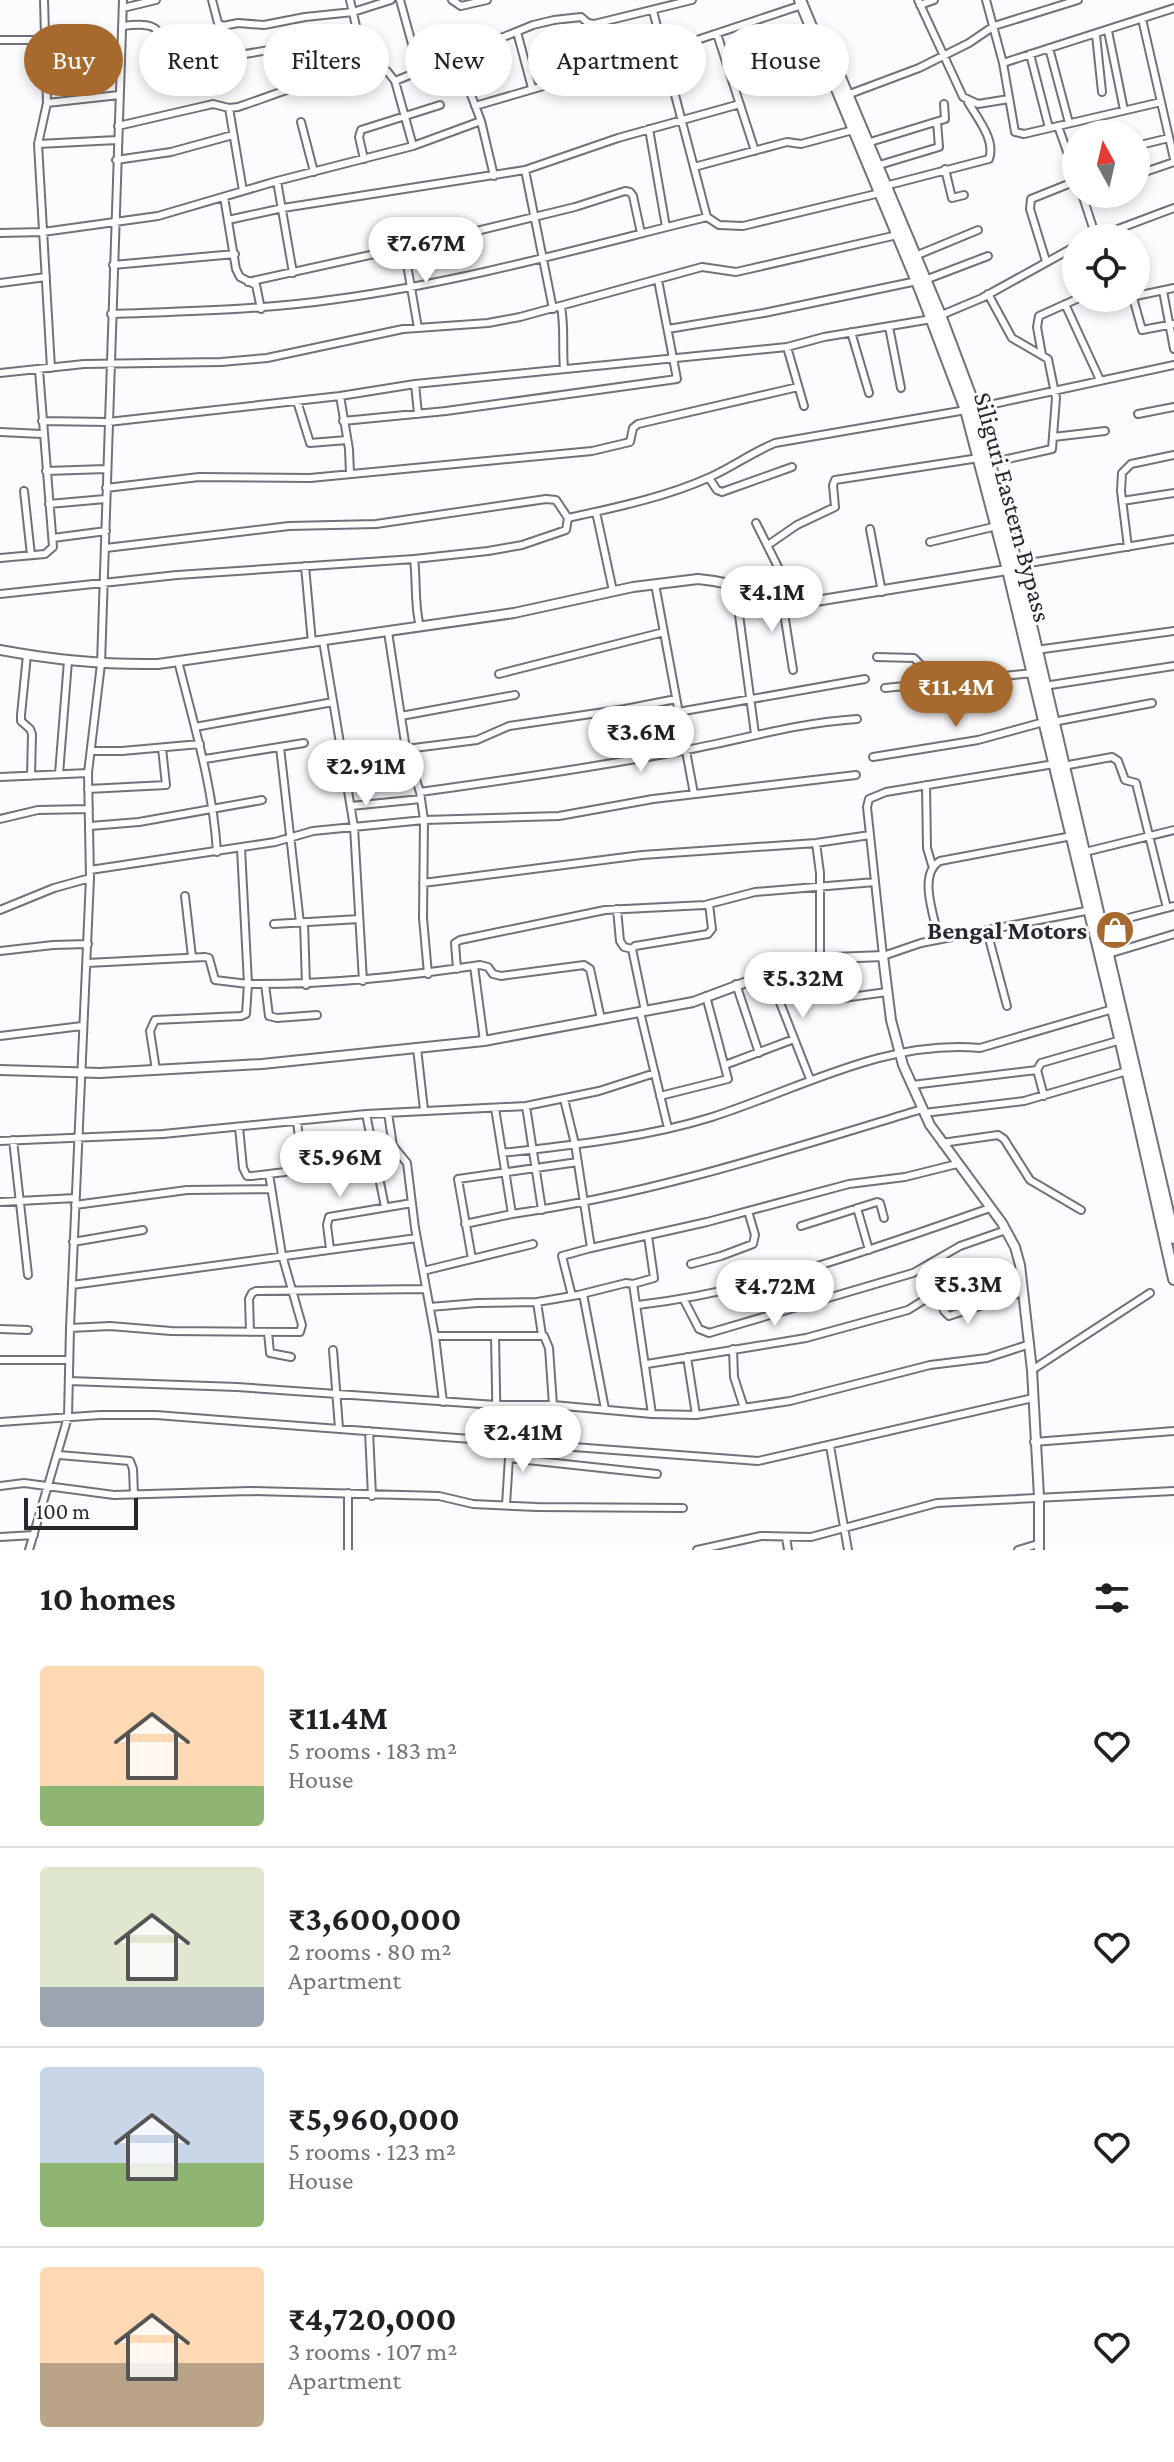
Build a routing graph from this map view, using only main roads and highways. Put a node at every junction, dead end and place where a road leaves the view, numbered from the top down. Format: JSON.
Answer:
{"nodes":[{"id":1,"x":803,"y":2,"type":"edge"},
{"id":2,"x":882,"y":189,"type":"junction"},
{"id":3,"x":921,"y":281,"type":"junction"},
{"id":4,"x":971,"y":409,"type":"junction"},
{"id":5,"x":1014,"y":568,"type":"junction"},
{"id":6,"x":1048,"y":722,"type":"junction"},
{"id":7,"x":1059,"y":765,"type":"junction"},
{"id":8,"x":1094,"y":910,"type":"junction"},
{"id":9,"x":1105,"y":955,"type":"junction"},
{"id":10,"x":1165,"y":1194,"type":"edge"},
{"id":11,"x":1174,"y":1238,"type":"edge"},
{"id":12,"x":1174,"y":1279,"type":"edge"}],
"edges":[{"from":1,"to":2,"type":"main road","name":"Siliguri Eastern Bypass"},
{"from":1,"to":2,"type":"main road","name":"Siliguri Eastern Bypass"},
{"from":2,"to":3,"type":"main road","name":"Siliguri Eastern Bypass"},
{"from":2,"to":3,"type":"main road","name":"Siliguri Eastern Bypass"},
{"from":3,"to":4,"type":"main road","name":"Siliguri Eastern Bypass"},
{"from":4,"to":5,"type":"main road","name":"Siliguri Eastern Bypass"},
{"from":4,"to":5,"type":"main road","name":"Siliguri Eastern Bypass"},
{"from":5,"to":6,"type":"main road","name":"Siliguri Eastern Bypass"},
{"from":5,"to":6,"type":"main road","name":"Siliguri Eastern Bypass"},
{"from":6,"to":7,"type":"main road","name":"Siliguri Eastern Bypass"},
{"from":7,"to":8,"type":"main road","name":"Siliguri Eastern Bypass"},
{"from":7,"to":8,"type":"main road","name":"Siliguri Eastern Bypass"},
{"from":8,"to":9,"type":"main road","name":"Siliguri Eastern Bypass"},
{"from":8,"to":9,"type":"main road","name":"Siliguri Eastern Bypass"},
{"from":9,"to":10,"type":"main road","name":"Siliguri Eastern Bypass"},
{"from":9,"to":10,"type":"main road","name":"Siliguri Eastern Bypass"},
{"from":10,"to":11,"type":"main road","name":"Siliguri Eastern Bypass"},
{"from":10,"to":12,"type":"main road","name":"Siliguri Eastern Bypass"}]}
